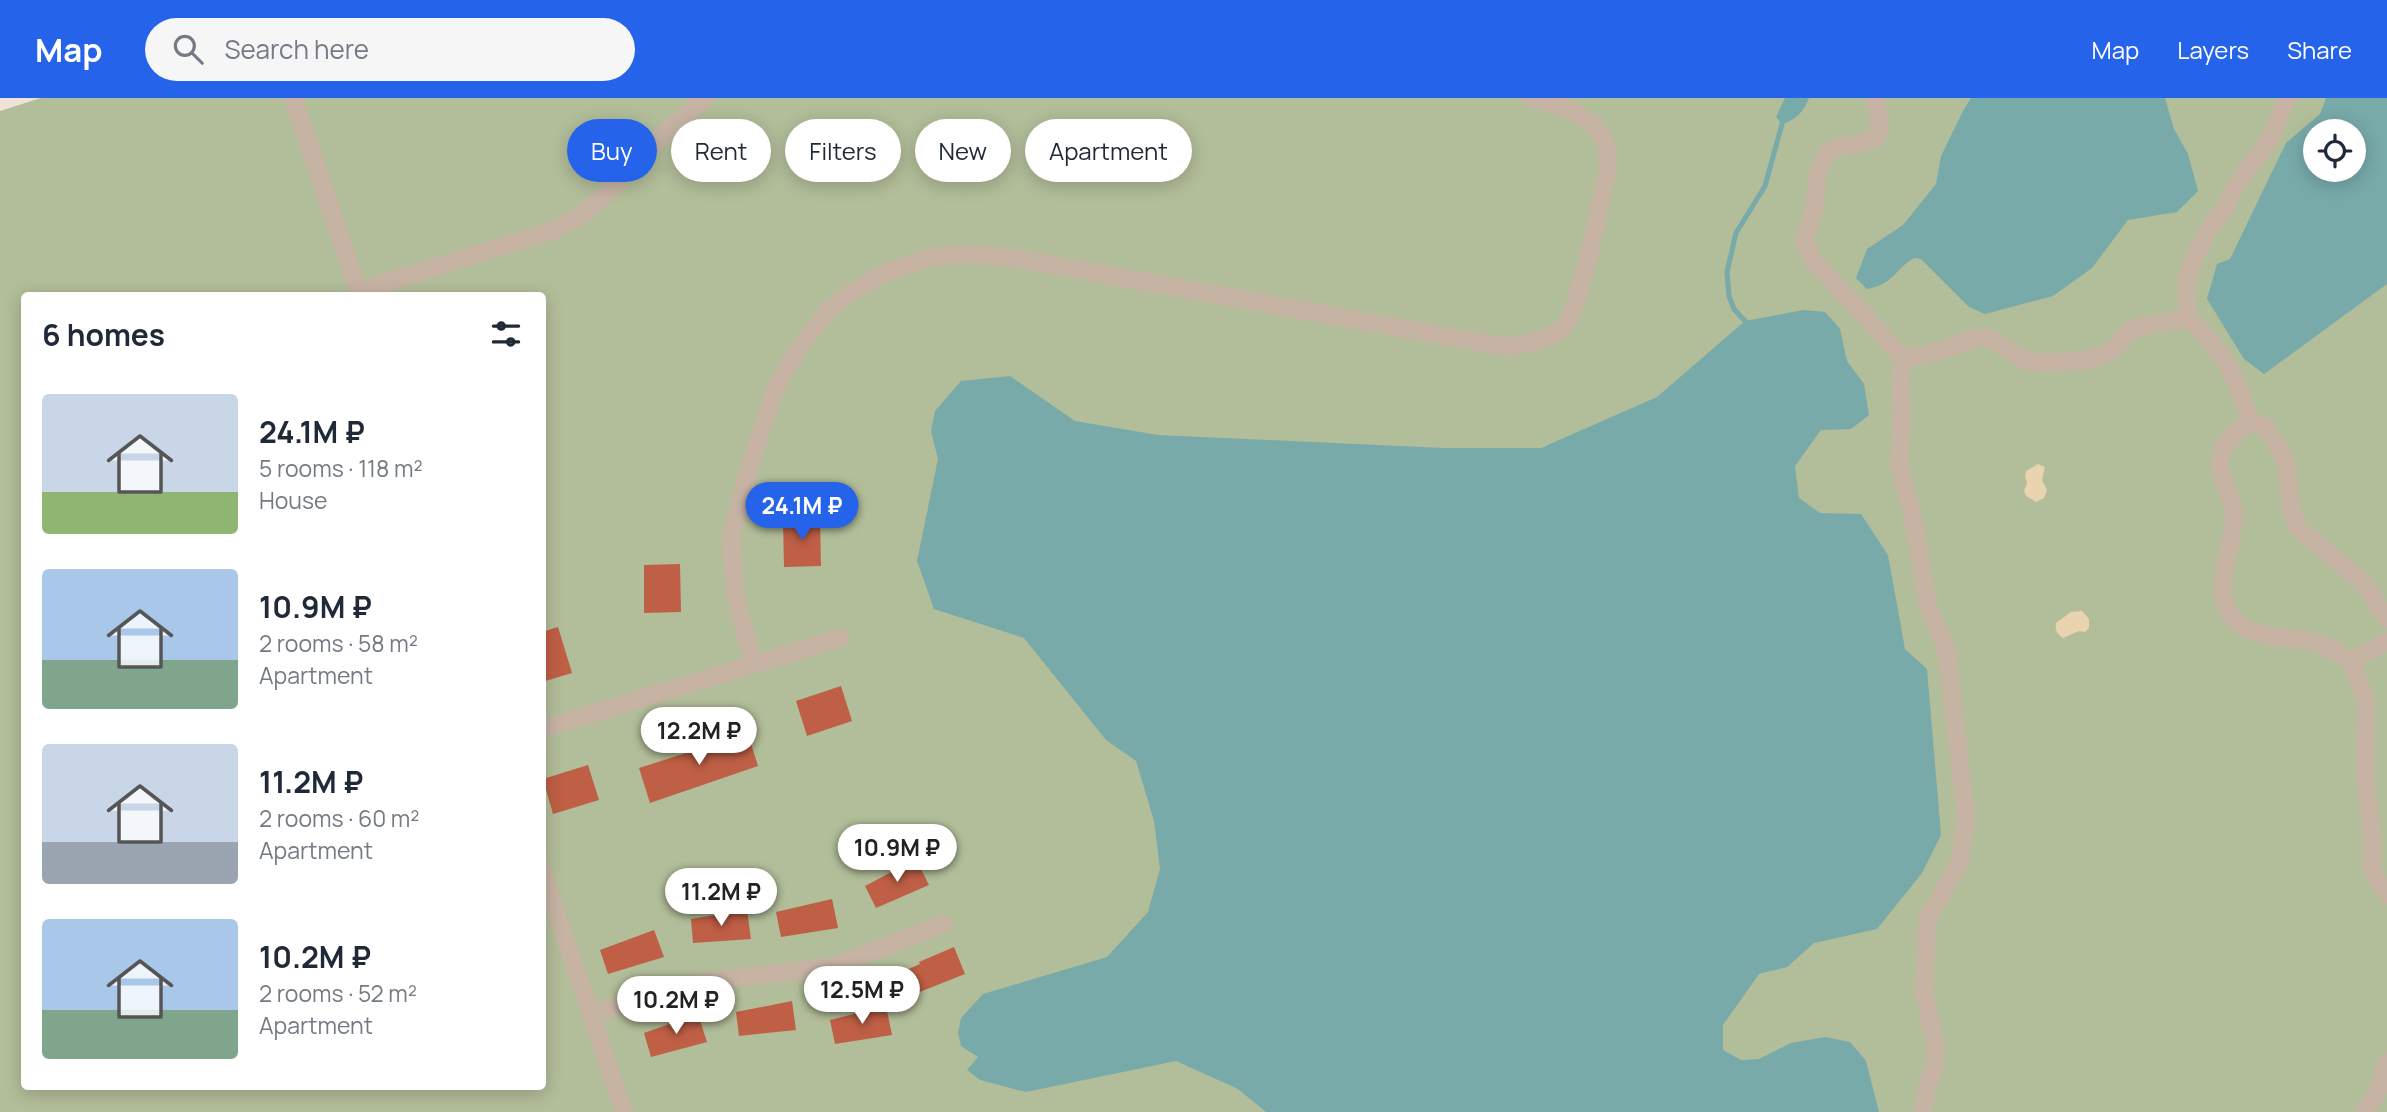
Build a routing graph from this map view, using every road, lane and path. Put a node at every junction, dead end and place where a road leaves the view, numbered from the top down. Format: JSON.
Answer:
{"nodes":[{"id":1,"x":293,"y":98,"type":"edge"},
{"id":2,"x":706,"y":98,"type":"edge"},
{"id":3,"x":1530,"y":98,"type":"edge"},
{"id":4,"x":1874,"y":98,"type":"edge"},
{"id":5,"x":2287,"y":98,"type":"edge"},
{"id":6,"x":359,"y":292,"type":"edge"},
{"id":7,"x":362,"y":292,"type":"edge"},
{"id":8,"x":2188,"y":317,"type":"junction"},
{"id":9,"x":1904,"y":359,"type":"junction"},
{"id":10,"x":2250,"y":421,"type":"junction"},
{"id":11,"x":2387,"y":620,"type":"edge"},
{"id":12,"x":840,"y":638,"type":"dead end"},
{"id":13,"x":2387,"y":640,"type":"edge"},
{"id":14,"x":2351,"y":661,"type":"junction"},
{"id":15,"x":753,"y":664,"type":"junction"},
{"id":16,"x":546,"y":728,"type":"edge"},
{"id":17,"x":546,"y":881,"type":"edge"},
{"id":18,"x":2387,"y":895,"type":"edge"},
{"id":19,"x":943,"y":924,"type":"dead end"},
{"id":20,"x":593,"y":1014,"type":"junction"},
{"id":21,"x":2387,"y":1062,"type":"edge"},
{"id":22,"x":624,"y":1112,"type":"edge"},
{"id":23,"x":1923,"y":1112,"type":"edge"},
{"id":24,"x":2364,"y":1112,"type":"edge"}],
"edges":[{"from":1,"to":6,"type":"lane"},
{"from":2,"to":7,"type":"lane"},
{"from":3,"to":15,"type":"lane"},
{"from":4,"to":9,"type":"lane"},
{"from":5,"to":8,"type":"lane"},
{"from":8,"to":9,"type":"lane"},
{"from":8,"to":10,"type":"lane"},
{"from":9,"to":23,"type":"lane"},
{"from":10,"to":11,"type":"lane"},
{"from":10,"to":14,"type":"lane"},
{"from":12,"to":15,"type":"lane"},
{"from":13,"to":14,"type":"lane"},
{"from":14,"to":18,"type":"lane"},
{"from":15,"to":16,"type":"lane"},
{"from":17,"to":20,"type":"lane"},
{"from":19,"to":20,"type":"lane"},
{"from":20,"to":22,"type":"lane"},
{"from":21,"to":24,"type":"lane"}]}
